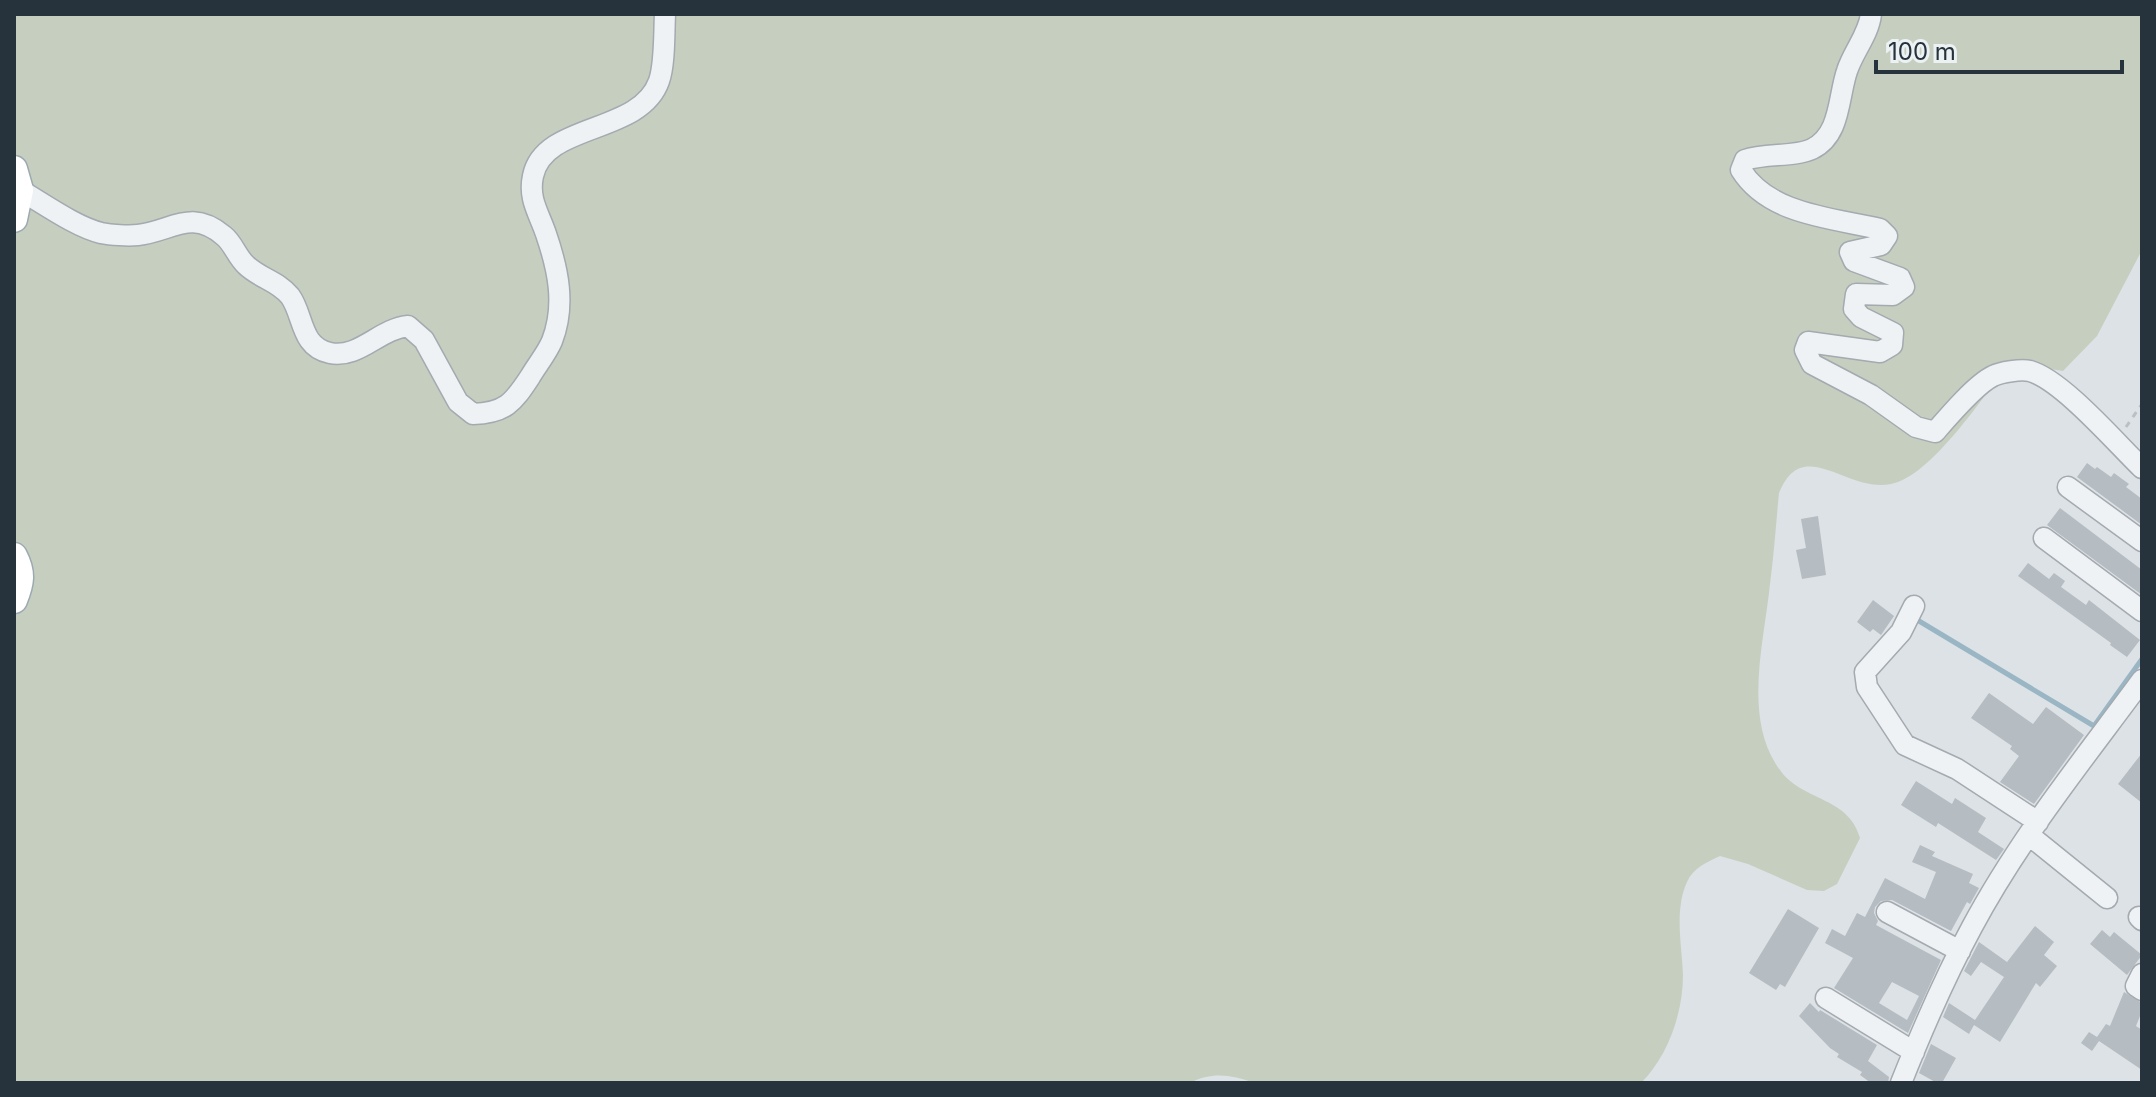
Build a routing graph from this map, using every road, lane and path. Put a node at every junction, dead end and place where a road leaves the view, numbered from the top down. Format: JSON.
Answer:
{"nodes":[{"id":1,"x":665,"y":14,"type":"edge"},
{"id":2,"x":1871,"y":14,"type":"edge"},
{"id":3,"x":17,"y":180,"type":"edge"},
{"id":4,"x":14,"y":219,"type":"edge"},
{"id":5,"x":2142,"y":404,"type":"edge"},
{"id":6,"x":2115,"y":443,"type":"junction"},
{"id":7,"x":2142,"y":468,"type":"edge"},
{"id":8,"x":2068,"y":487,"type":"dead end"},
{"id":9,"x":2044,"y":538,"type":"dead end"},
{"id":10,"x":2142,"y":541,"type":"edge"},
{"id":11,"x":14,"y":556,"type":"edge"},
{"id":12,"x":14,"y":600,"type":"edge"},
{"id":13,"x":1914,"y":606,"type":"dead end"},
{"id":14,"x":2142,"y":611,"type":"edge"},
{"id":15,"x":2142,"y":680,"type":"edge"},
{"id":16,"x":2034,"y":829,"type":"junction"},
{"id":17,"x":2107,"y":898,"type":"dead end"},
{"id":18,"x":1887,"y":912,"type":"dead end"},
{"id":19,"x":1960,"y":951,"type":"junction"},
{"id":20,"x":2142,"y":974,"type":"edge"},
{"id":21,"x":2142,"y":990,"type":"edge"},
{"id":22,"x":1826,"y":998,"type":"dead end"},
{"id":23,"x":1914,"y":1052,"type":"junction"},
{"id":24,"x":1901,"y":1083,"type":"edge"}],
"edges":[{"from":1,"to":3,"type":"street"},
{"from":2,"to":6,"type":"street"},
{"from":3,"to":4,"type":"main road"},
{"from":5,"to":6,"type":"path"},
{"from":6,"to":7,"type":"street"},
{"from":8,"to":10,"type":"street"},
{"from":9,"to":14,"type":"street"},
{"from":11,"to":12,"type":"main road"},
{"from":13,"to":16,"type":"street"},
{"from":15,"to":16,"type":"street"},
{"from":16,"to":17,"type":"street"},
{"from":16,"to":19,"type":"street"},
{"from":18,"to":19,"type":"street"},
{"from":19,"to":23,"type":"street"},
{"from":20,"to":21,"type":"street"},
{"from":22,"to":23,"type":"street"},
{"from":23,"to":24,"type":"street"}]}
